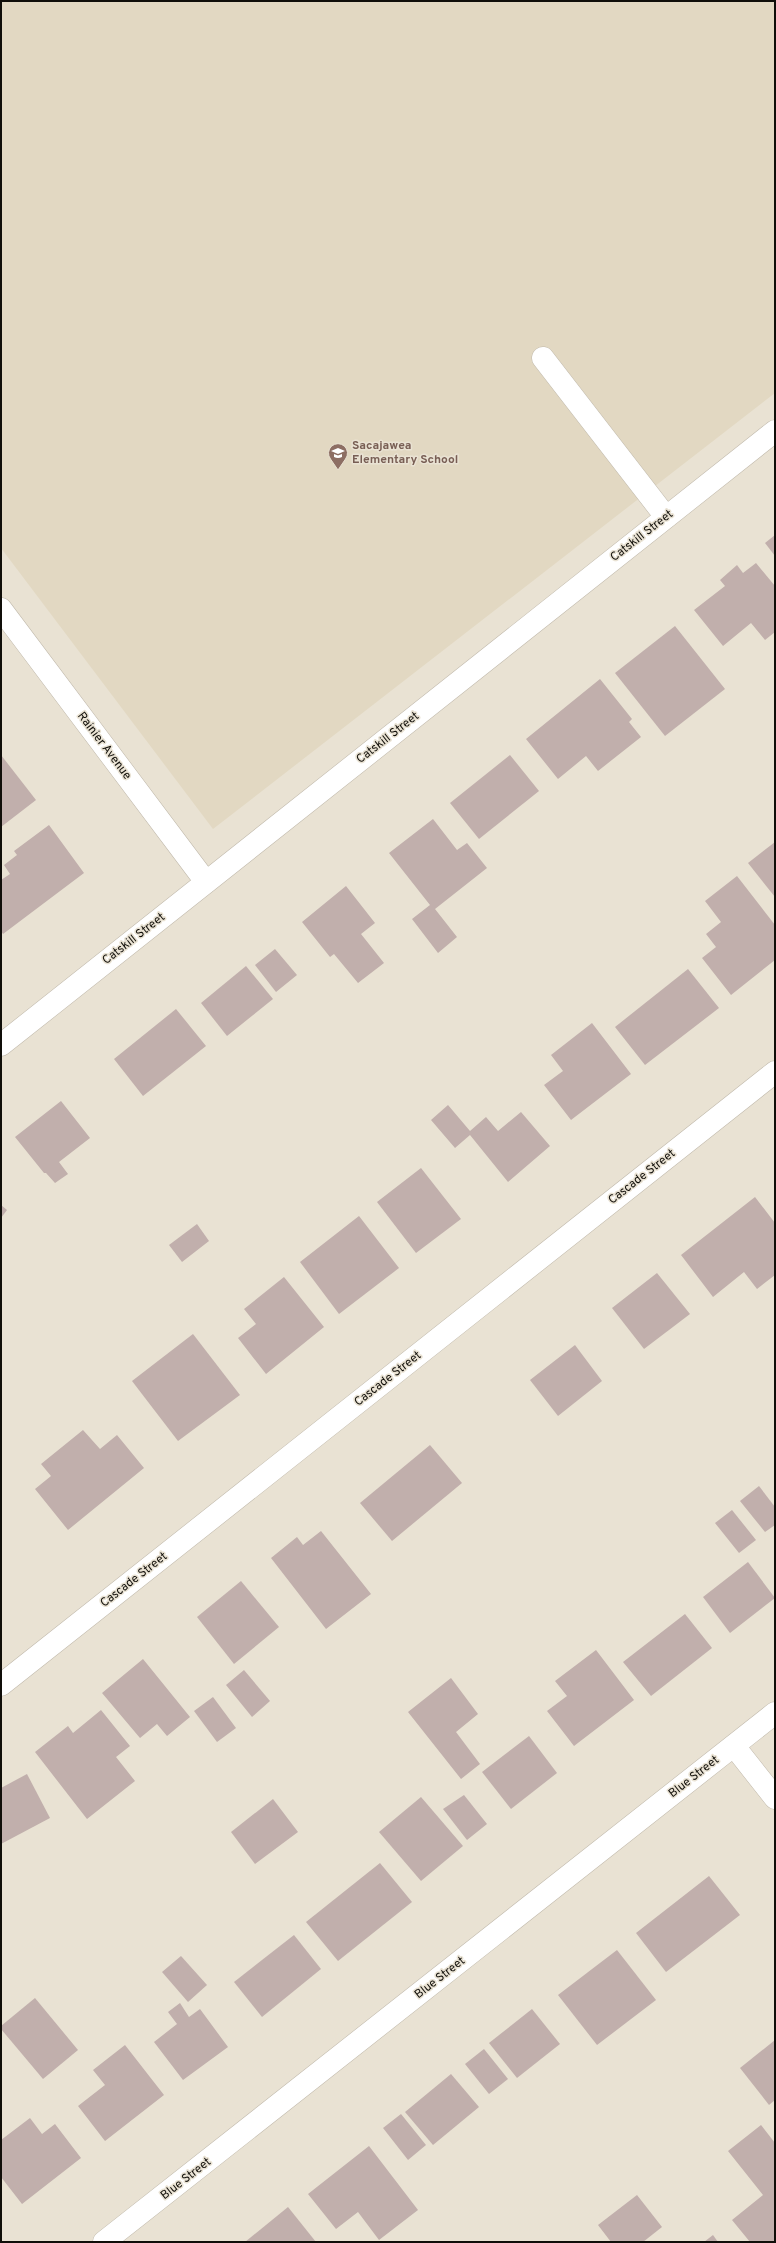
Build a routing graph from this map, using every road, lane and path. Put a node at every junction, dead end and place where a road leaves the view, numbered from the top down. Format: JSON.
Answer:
{"nodes":[{"id":1,"x":543,"y":358,"type":"dead end"},
{"id":2,"x":775,"y":431,"type":"edge"},
{"id":3,"x":666,"y":517,"type":"junction"},
{"id":4,"x":1,"y":609,"type":"edge"},
{"id":5,"x":206,"y":882,"type":"junction"},
{"id":6,"x":1,"y":1045,"type":"edge"},
{"id":7,"x":775,"y":1072,"type":"edge"},
{"id":8,"x":1,"y":1685,"type":"edge"},
{"id":9,"x":775,"y":1713,"type":"edge"},
{"id":10,"x":734,"y":1746,"type":"junction"},
{"id":11,"x":775,"y":1798,"type":"edge"},
{"id":12,"x":104,"y":2242,"type":"edge"}],
"edges":[{"from":1,"to":3,"type":"street"},
{"from":2,"to":3,"type":"street","name":"Catskill Street"},
{"from":3,"to":5,"type":"street","name":"Catskill Street"},
{"from":4,"to":5,"type":"street","name":"Rainier Avenue"},
{"from":5,"to":6,"type":"street","name":"Catskill Street"},
{"from":7,"to":8,"type":"street","name":"Cascade Street"},
{"from":9,"to":10,"type":"street","name":"Blue Street"},
{"from":10,"to":11,"type":"street"},
{"from":10,"to":12,"type":"street","name":"Blue Street"}]}
